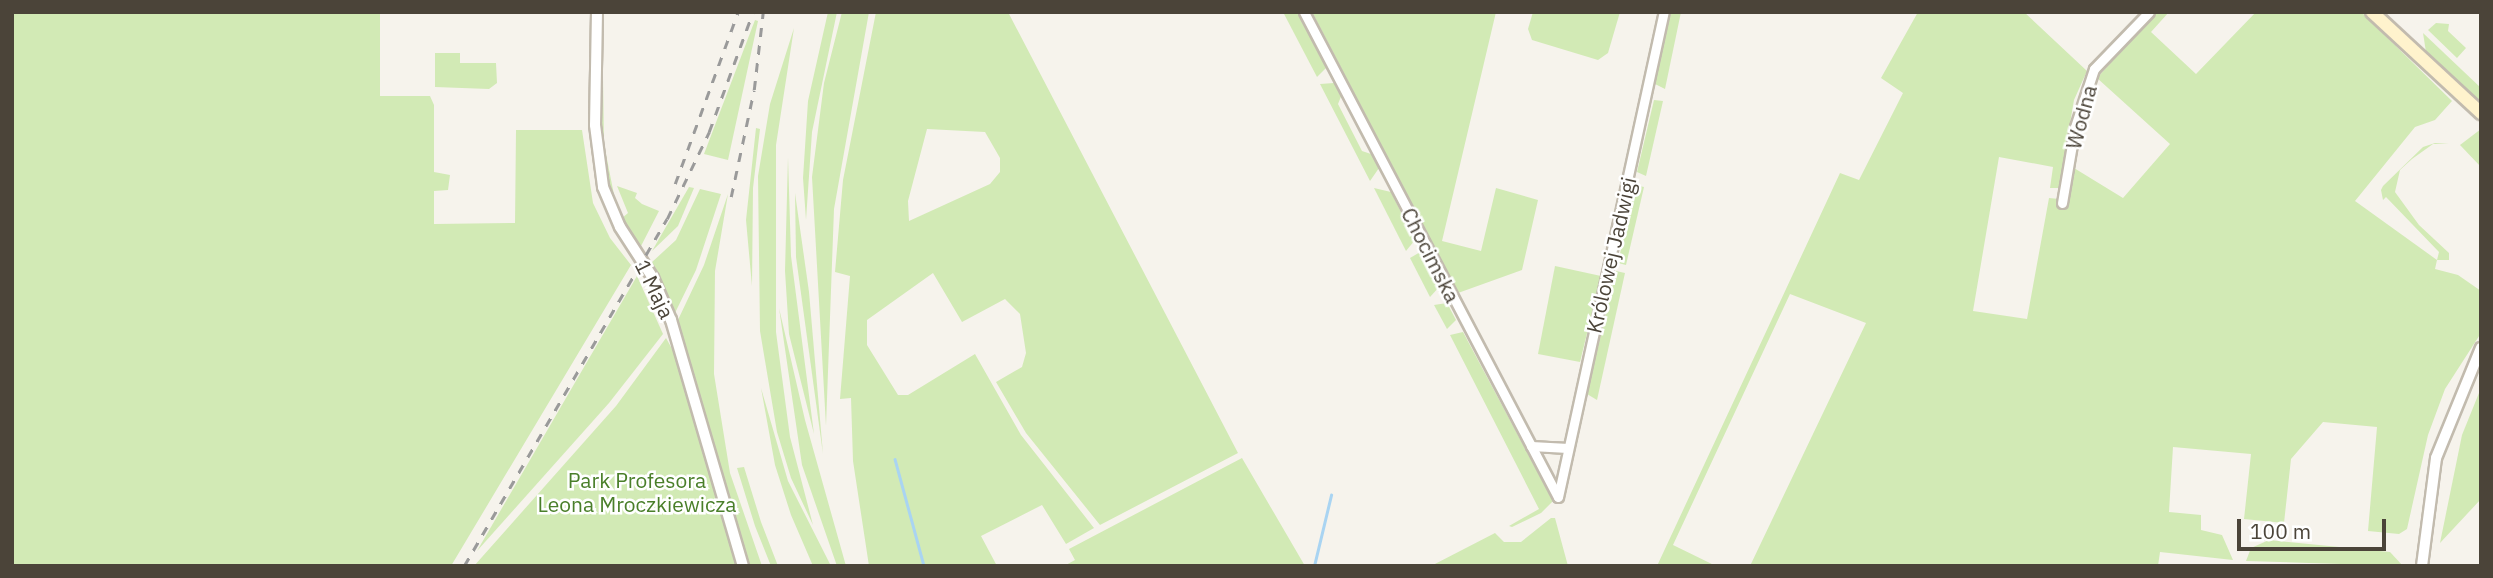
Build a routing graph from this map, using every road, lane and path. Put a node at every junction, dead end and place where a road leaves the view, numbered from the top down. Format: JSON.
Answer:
{"nodes":[{"id":1,"x":597,"y":12,"type":"edge"},
{"id":2,"x":1304,"y":12,"type":"edge"},
{"id":3,"x":1664,"y":12,"type":"edge"},
{"id":4,"x":2149,"y":12,"type":"edge"},
{"id":5,"x":2372,"y":12,"type":"edge"},
{"id":6,"x":2481,"y":113,"type":"edge"},
{"id":7,"x":2062,"y":203,"type":"dead end"},
{"id":8,"x":2481,"y":348,"type":"edge"},
{"id":9,"x":1531,"y":446,"type":"junction"},
{"id":10,"x":1568,"y":448,"type":"junction"},
{"id":11,"x":1558,"y":497,"type":"joint"},
{"id":12,"x":743,"y":566,"type":"edge"},
{"id":13,"x":2422,"y":566,"type":"edge"}],
"edges":[{"from":1,"to":12,"type":"street","name":"1 Maja"},
{"from":2,"to":9,"type":"street","name":"Chocimska"},
{"from":3,"to":10,"type":"street","name":"Królowej Jadwigi"},
{"from":4,"to":7,"type":"street","name":"Wodna"},
{"from":5,"to":6,"type":"main road"},
{"from":8,"to":13,"type":"street"},
{"from":9,"to":10,"type":"street"},
{"from":9,"to":11,"type":"street","name":"Chocimska"},
{"from":10,"to":11,"type":"street","name":"Królowej Jadwigi"}]}
